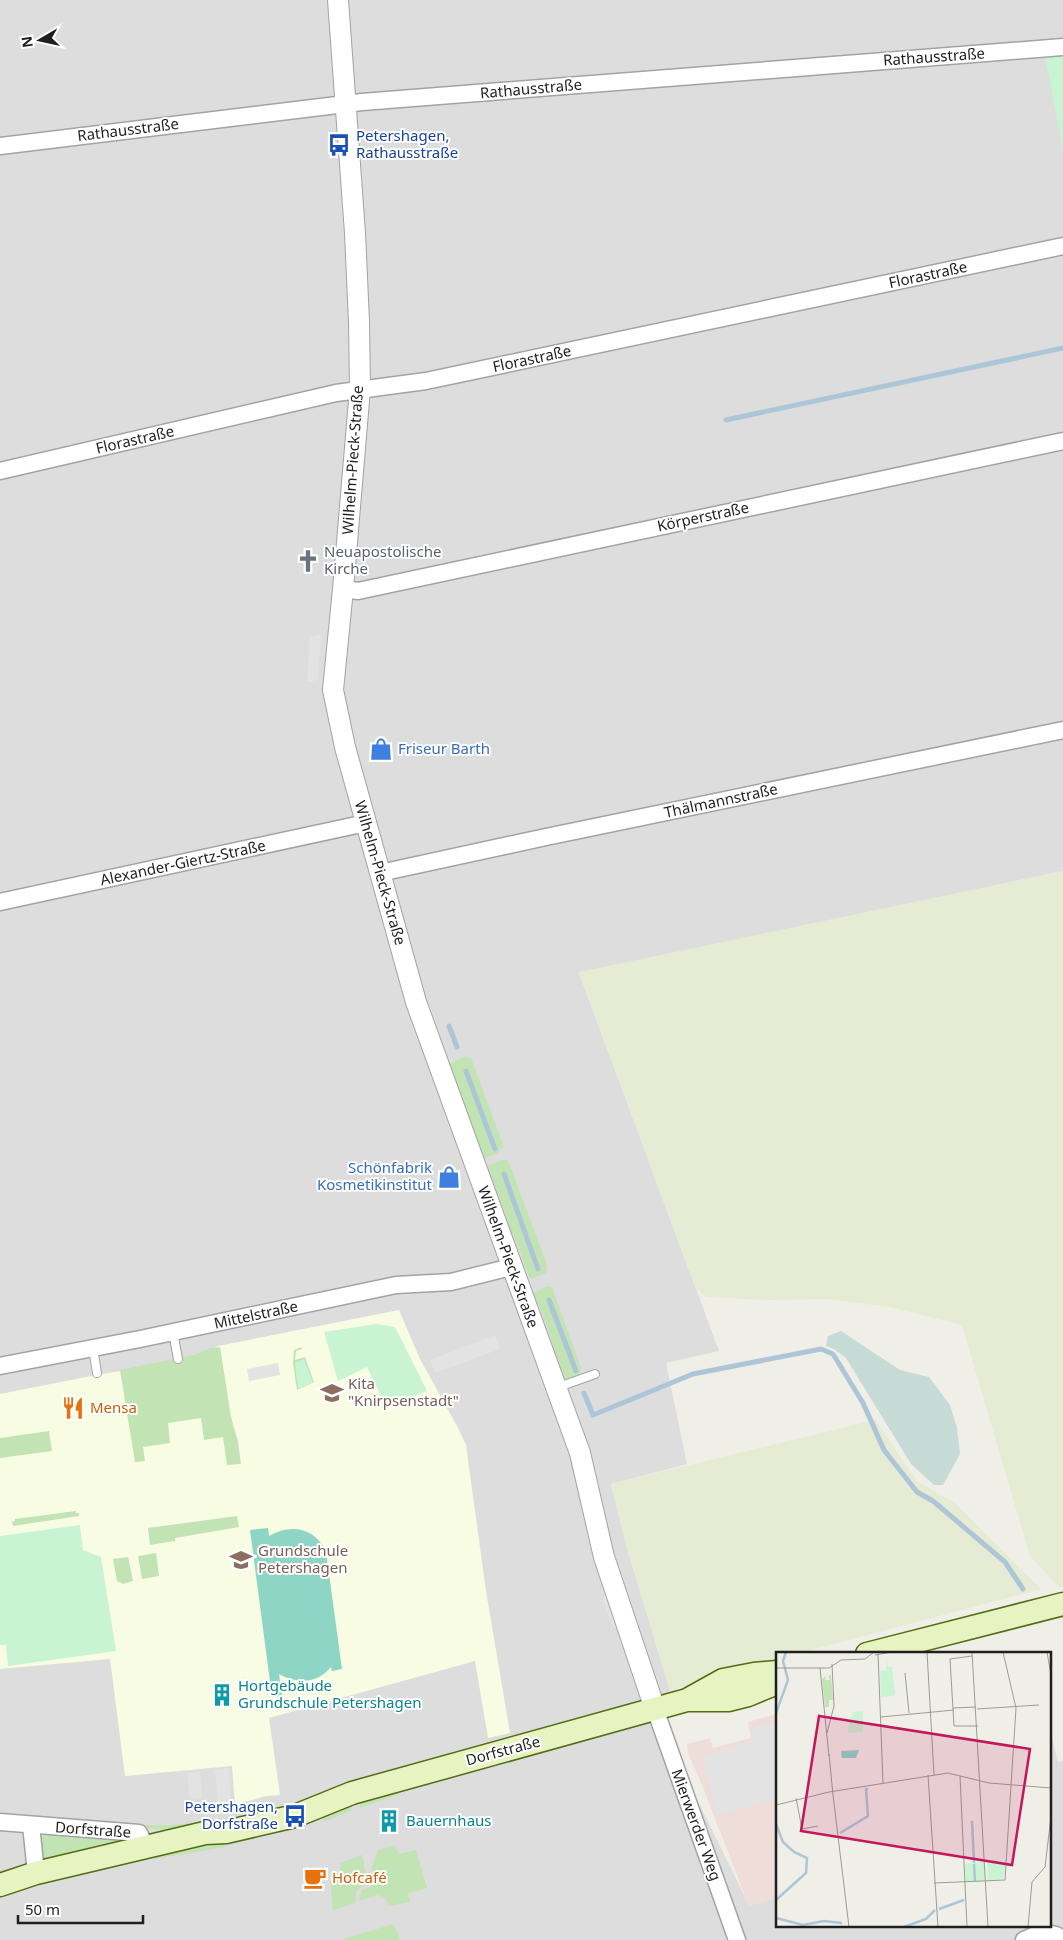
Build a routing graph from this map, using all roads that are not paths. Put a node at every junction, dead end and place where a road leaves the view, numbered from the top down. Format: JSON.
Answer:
{"nodes":[{"id":1,"x":338,"y":0,"type":"edge"},
{"id":2,"x":1063,"y":47,"type":"edge"},
{"id":3,"x":346,"y":104,"type":"junction"},
{"id":4,"x":0,"y":146,"type":"edge"},
{"id":5,"x":1063,"y":246,"type":"edge"},
{"id":6,"x":360,"y":389,"type":"junction"},
{"id":7,"x":1063,"y":440,"type":"edge"},
{"id":8,"x":0,"y":470,"type":"edge"},
{"id":9,"x":343,"y":589,"type":"junction"},
{"id":10,"x":1063,"y":730,"type":"edge"},
{"id":11,"x":366,"y":823,"type":"junction"},
{"id":12,"x":380,"y":874,"type":"junction"},
{"id":13,"x":0,"y":902,"type":"edge"},
{"id":14,"x":511,"y":1267,"type":"junction"},
{"id":15,"x":173,"y":1332,"type":"junction"},
{"id":16,"x":93,"y":1348,"type":"junction"},
{"id":17,"x":178,"y":1359,"type":"dead end"},
{"id":18,"x":0,"y":1366,"type":"edge"},
{"id":19,"x":97,"y":1373,"type":"dead end"},
{"id":20,"x":594,"y":1374,"type":"dead end"},
{"id":21,"x":555,"y":1388,"type":"junction"},
{"id":22,"x":1063,"y":1604,"type":"edge"},
{"id":23,"x":875,"y":1652,"type":"edge"},
{"id":24,"x":776,"y":1672,"type":"edge"},
{"id":25,"x":776,"y":1683,"type":"edge"},
{"id":26,"x":688,"y":1700,"type":"junction"},
{"id":27,"x":655,"y":1709,"type":"junction"},
{"id":28,"x":0,"y":1822,"type":"edge"},
{"id":29,"x":31,"y":1825,"type":"junction"},
{"id":30,"x":146,"y":1847,"type":"junction"},
{"id":31,"x":36,"y":1873,"type":"junction"},
{"id":32,"x":0,"y":1885,"type":"edge"},
{"id":33,"x":1042,"y":1929,"type":"edge"},
{"id":34,"x":1063,"y":1939,"type":"edge"},
{"id":35,"x":737,"y":1940,"type":"edge"},
{"id":36,"x":1024,"y":1940,"type":"edge"}],
"edges":[{"from":1,"to":3,"type":"street","name":"Wilhelm-Pieck-Straße"},
{"from":2,"to":3,"type":"street","name":"Rathausstraße"},
{"from":3,"to":4,"type":"street","name":"Rathausstraße"},
{"from":3,"to":6,"type":"street","name":"Wilhelm-Pieck-Straße"},
{"from":5,"to":6,"type":"street","name":"Florastraße"},
{"from":6,"to":8,"type":"street","name":"Florastraße"},
{"from":6,"to":9,"type":"street","name":"Wilhelm-Pieck-Straße"},
{"from":7,"to":9,"type":"street","name":"Körperstraße"},
{"from":9,"to":11,"type":"street","name":"Wilhelm-Pieck-Straße"},
{"from":10,"to":12,"type":"street","name":"Thälmannstraße"},
{"from":11,"to":12,"type":"street","name":"Wilhelm-Pieck-Straße"},
{"from":11,"to":13,"type":"street","name":"Alexander-Giertz-Straße"},
{"from":12,"to":14,"type":"street","name":"Wilhelm-Pieck-Straße"},
{"from":14,"to":15,"type":"street","name":"Mittelstraße"},
{"from":14,"to":21,"type":"street","name":"Wilhelm-Pieck-Straße"},
{"from":15,"to":16,"type":"street","name":"Mittelstraße"},
{"from":15,"to":17,"type":"lane"},
{"from":16,"to":18,"type":"street","name":"Mittelstraße"},
{"from":16,"to":19,"type":"lane"},
{"from":20,"to":21,"type":"lane"},
{"from":21,"to":27,"type":"street","name":"Wilhelm-Pieck-Straße"},
{"from":22,"to":23,"type":"main road"},
{"from":24,"to":26,"type":"main road"},
{"from":25,"to":26,"type":"main road"},
{"from":26,"to":27,"type":"main road","name":"Dorfstraße"},
{"from":27,"to":30,"type":"main road","name":"Dorfstraße"},
{"from":27,"to":35,"type":"street","name":"Mierwerder Weg"},
{"from":28,"to":29,"type":"street","name":"Dorfstraße"},
{"from":29,"to":30,"type":"street","name":"Dorfstraße"},
{"from":29,"to":31,"type":"street","name":"Dorfstraße"},
{"from":30,"to":31,"type":"main road","name":"Dorfstraße"},
{"from":31,"to":32,"type":"main road","name":"Dorfstraße"},
{"from":33,"to":34,"type":"street"},
{"from":33,"to":36,"type":"street"}]}
